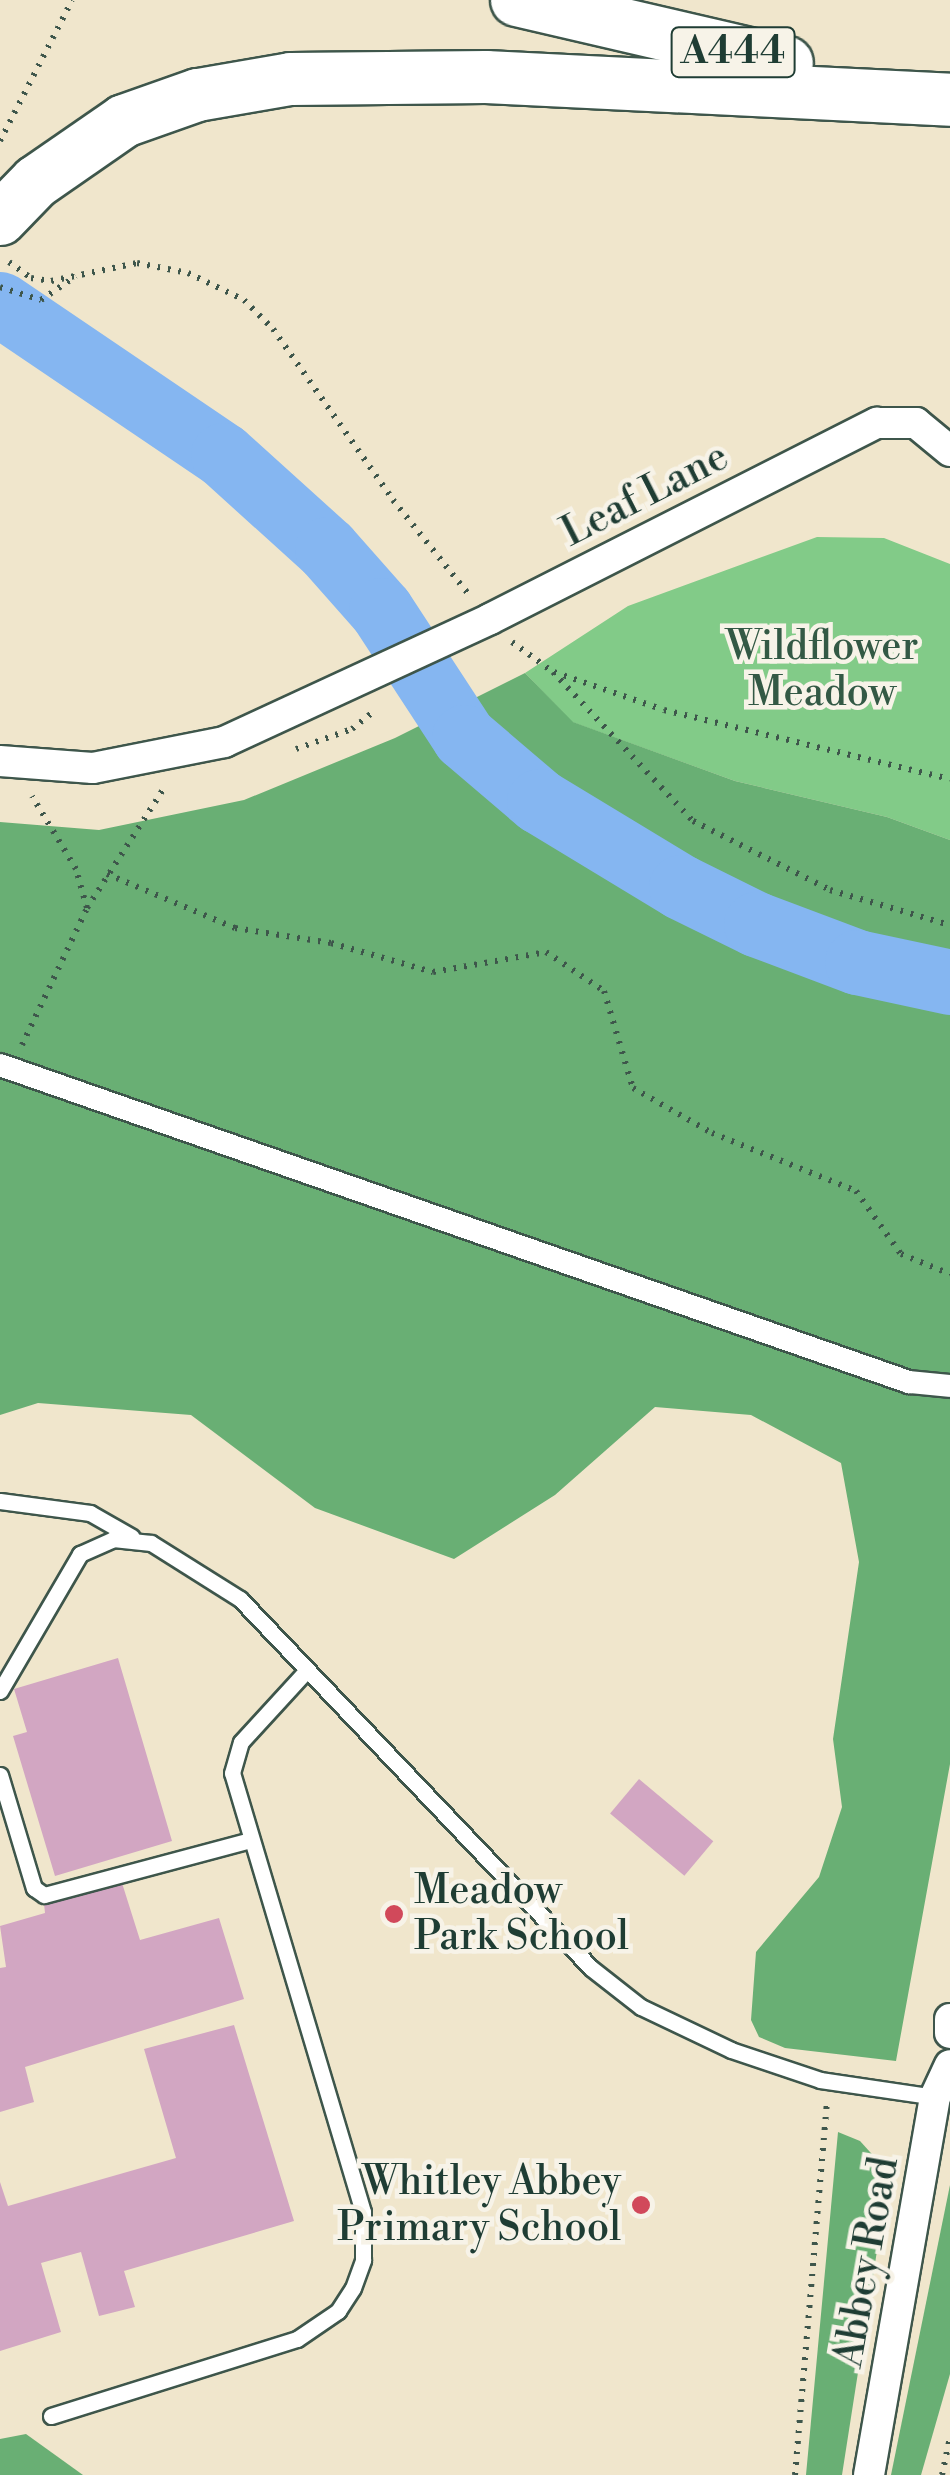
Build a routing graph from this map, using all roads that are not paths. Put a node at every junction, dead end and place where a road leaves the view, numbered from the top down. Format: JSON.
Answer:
{"nodes":[{"id":1,"x":518,"y":0,"type":"edge"},
{"id":2,"x":950,"y":99,"type":"edge"},
{"id":3,"x":0,"y":219,"type":"edge"},
{"id":4,"x":950,"y":451,"type":"edge"},
{"id":5,"x":0,"y":761,"type":"edge"},
{"id":6,"x":6,"y":1066,"type":"edge"},
{"id":7,"x":950,"y":1386,"type":"edge"},
{"id":8,"x":0,"y":1501,"type":"edge"},
{"id":9,"x":132,"y":1538,"type":"junction"},
{"id":10,"x":308,"y":1670,"type":"junction"},
{"id":11,"x":0,"y":1691,"type":"edge"},
{"id":12,"x":0,"y":1774,"type":"edge"},
{"id":13,"x":250,"y":1840,"type":"junction"},
{"id":14,"x":950,"y":2018,"type":"edge"},
{"id":15,"x":950,"y":2033,"type":"edge"},
{"id":16,"x":950,"y":2066,"type":"edge"},
{"id":17,"x":936,"y":2098,"type":"junction"},
{"id":18,"x":51,"y":2416,"type":"dead end"},
{"id":19,"x":869,"y":2475,"type":"edge"}],
"edges":[{"from":1,"to":2,"type":"highway","number":"A444"},
{"from":2,"to":3,"type":"highway"},
{"from":4,"to":5,"type":"street","name":"Leaf Lane"},
{"from":6,"to":7,"type":"street"},
{"from":8,"to":9,"type":"lane"},
{"from":9,"to":10,"type":"lane"},
{"from":9,"to":11,"type":"lane"},
{"from":10,"to":13,"type":"lane"},
{"from":10,"to":17,"type":"lane"},
{"from":12,"to":13,"type":"lane"},
{"from":13,"to":18,"type":"lane"},
{"from":14,"to":15,"type":"street"},
{"from":16,"to":17,"type":"street","name":"Abbey Road"},
{"from":17,"to":19,"type":"street","name":"Abbey Road"}]}
